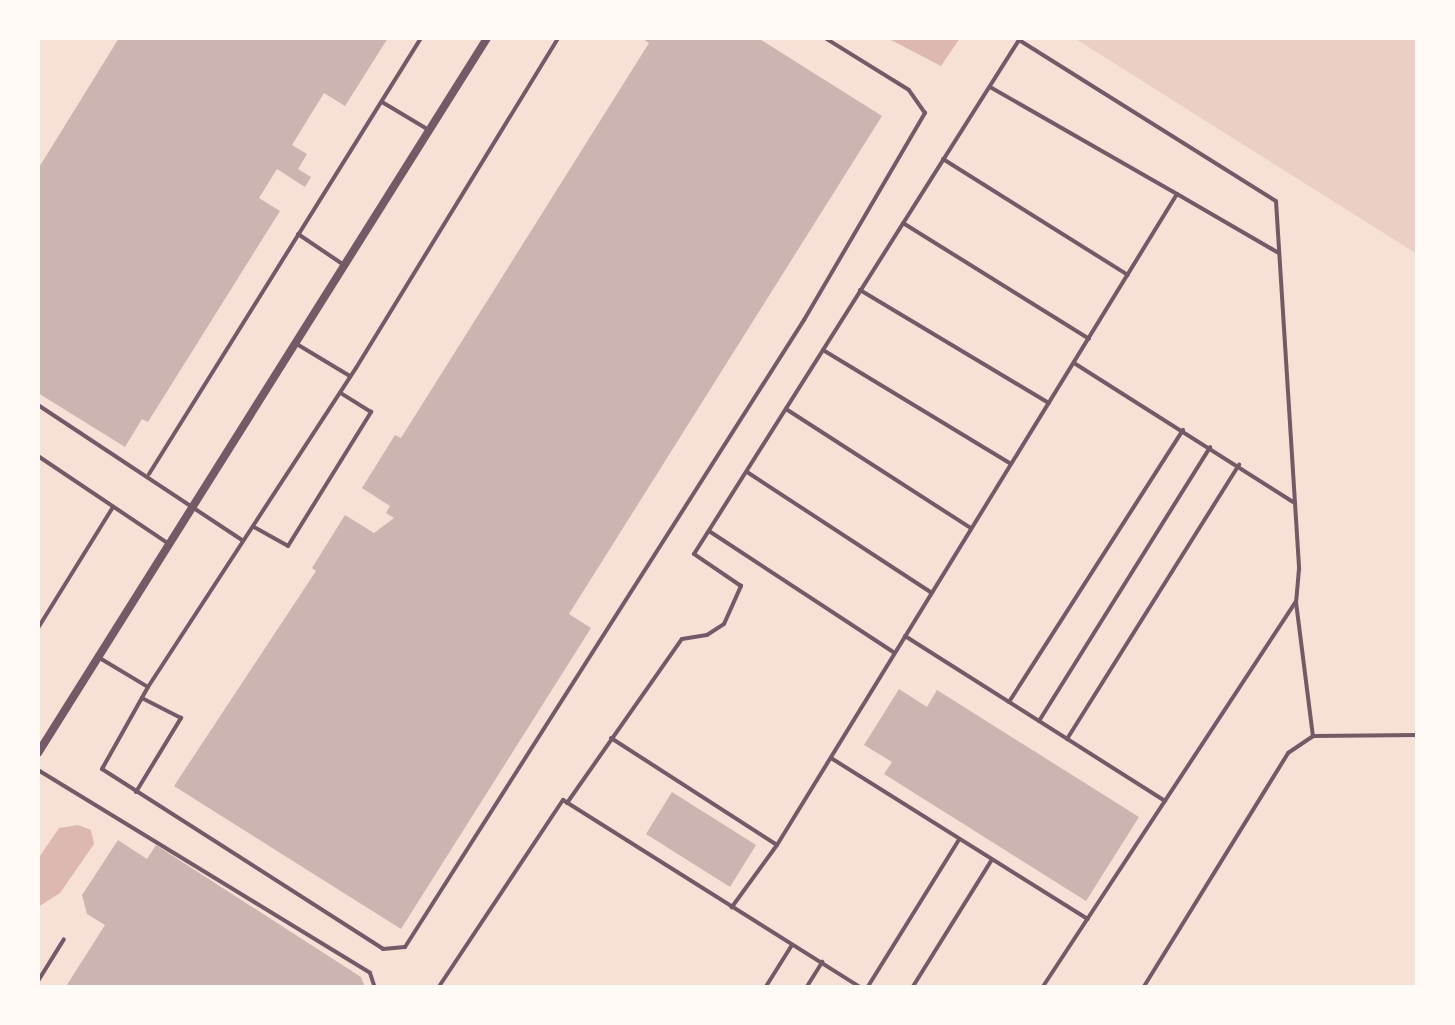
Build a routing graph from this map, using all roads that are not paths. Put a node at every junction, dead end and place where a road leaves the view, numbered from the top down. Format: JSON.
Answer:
{"nodes":[{"id":1,"x":421,"y":38,"type":"edge"},
{"id":2,"x":487,"y":38,"type":"edge"},
{"id":3,"x":558,"y":38,"type":"edge"},
{"id":4,"x":824,"y":38,"type":"edge"},
{"id":5,"x":989,"y":87,"type":"junction"},
{"id":6,"x":381,"y":101,"type":"junction"},
{"id":7,"x":429,"y":130,"type":"junction"},
{"id":8,"x":943,"y":159,"type":"junction"},
{"id":9,"x":1177,"y":194,"type":"junction"},
{"id":10,"x":902,"y":223,"type":"junction"},
{"id":11,"x":298,"y":234,"type":"junction"},
{"id":12,"x":1277,"y":252,"type":"junction"},
{"id":13,"x":344,"y":265,"type":"junction"},
{"id":14,"x":1128,"y":276,"type":"junction"},
{"id":15,"x":860,"y":290,"type":"junction"},
{"id":16,"x":1090,"y":339,"type":"junction"},
{"id":17,"x":296,"y":342,"type":"junction"},
{"id":18,"x":823,"y":350,"type":"junction"},
{"id":19,"x":1074,"y":363,"type":"junction"},
{"id":20,"x":350,"y":376,"type":"junction"},
{"id":21,"x":340,"y":392,"type":"junction"},
{"id":22,"x":1049,"y":403,"type":"junction"},
{"id":23,"x":38,"y":405,"type":"edge"},
{"id":24,"x":786,"y":409,"type":"junction"},
{"id":25,"x":1182,"y":430,"type":"junction"},
{"id":26,"x":1210,"y":447,"type":"junction"},
{"id":27,"x":38,"y":456,"type":"edge"},
{"id":28,"x":1011,"y":464,"type":"junction"},
{"id":29,"x":1238,"y":466,"type":"junction"},
{"id":30,"x":746,"y":472,"type":"junction"},
{"id":31,"x":149,"y":474,"type":"junction"},
{"id":32,"x":1292,"y":502,"type":"junction"},
{"id":33,"x":194,"y":504,"type":"junction"},
{"id":34,"x":113,"y":507,"type":"junction"},
{"id":35,"x":254,"y":527,"type":"junction"},
{"id":36,"x":972,"y":528,"type":"junction"},
{"id":37,"x":708,"y":531,"type":"junction"},
{"id":38,"x":243,"y":541,"type":"junction"},
{"id":39,"x":169,"y":544,"type":"junction"},
{"id":40,"x":932,"y":593,"type":"junction"},
{"id":41,"x":1296,"y":602,"type":"junction"},
{"id":42,"x":38,"y":628,"type":"edge"},
{"id":43,"x":905,"y":636,"type":"junction"},
{"id":44,"x":894,"y":654,"type":"junction"},
{"id":45,"x":98,"y":657,"type":"junction"},
{"id":46,"x":148,"y":687,"type":"junction"},
{"id":47,"x":142,"y":698,"type":"junction"},
{"id":48,"x":1009,"y":702,"type":"junction"},
{"id":49,"x":1040,"y":721,"type":"junction"},
{"id":50,"x":1418,"y":735,"type":"edge"},
{"id":51,"x":1313,"y":736,"type":"junction"},
{"id":52,"x":611,"y":738,"type":"junction"},
{"id":53,"x":1067,"y":739,"type":"junction"},
{"id":54,"x":38,"y":751,"type":"edge"},
{"id":55,"x":830,"y":758,"type":"junction"},
{"id":56,"x":38,"y":770,"type":"edge"},
{"id":57,"x":136,"y":793,"type":"junction"},
{"id":58,"x":1166,"y":801,"type":"junction"},
{"id":59,"x":567,"y":803,"type":"junction"},
{"id":60,"x":958,"y":841,"type":"junction"},
{"id":61,"x":777,"y":845,"type":"junction"},
{"id":62,"x":990,"y":861,"type":"junction"},
{"id":63,"x":732,"y":907,"type":"junction"},
{"id":64,"x":1088,"y":919,"type":"junction"},
{"id":65,"x":64,"y":939,"type":"dead end"},
{"id":66,"x":793,"y":944,"type":"junction"},
{"id":67,"x":822,"y":962,"type":"junction"},
{"id":68,"x":38,"y":982,"type":"edge"},
{"id":69,"x":375,"y":988,"type":"edge"},
{"id":70,"x":438,"y":988,"type":"edge"},
{"id":71,"x":765,"y":988,"type":"edge"},
{"id":72,"x":806,"y":988,"type":"edge"},
{"id":73,"x":865,"y":988,"type":"edge"},
{"id":74,"x":912,"y":988,"type":"edge"},
{"id":75,"x":1042,"y":988,"type":"edge"},
{"id":76,"x":1142,"y":988,"type":"edge"}],
"edges":[{"from":1,"to":6,"type":"lane"},
{"from":2,"to":7,"type":"street"},
{"from":3,"to":20,"type":"lane"},
{"from":4,"to":57,"type":"lane"},
{"from":5,"to":8,"type":"lane"},
{"from":5,"to":9,"type":"lane"},
{"from":5,"to":12,"type":"lane"},
{"from":6,"to":7,"type":"lane"},
{"from":6,"to":11,"type":"lane"},
{"from":7,"to":13,"type":"street"},
{"from":8,"to":10,"type":"lane"},
{"from":8,"to":14,"type":"lane"},
{"from":9,"to":12,"type":"lane"},
{"from":9,"to":14,"type":"lane"},
{"from":10,"to":15,"type":"lane"},
{"from":10,"to":16,"type":"lane"},
{"from":11,"to":13,"type":"lane"},
{"from":11,"to":31,"type":"lane"},
{"from":12,"to":32,"type":"lane"},
{"from":13,"to":17,"type":"street"},
{"from":14,"to":16,"type":"lane"},
{"from":15,"to":18,"type":"lane"},
{"from":15,"to":22,"type":"lane"},
{"from":16,"to":19,"type":"lane"},
{"from":17,"to":20,"type":"lane"},
{"from":17,"to":33,"type":"street"},
{"from":18,"to":24,"type":"lane"},
{"from":18,"to":28,"type":"lane"},
{"from":19,"to":22,"type":"lane"},
{"from":19,"to":25,"type":"lane"},
{"from":20,"to":21,"type":"lane"},
{"from":21,"to":35,"type":"lane"},
{"from":21,"to":35,"type":"lane"},
{"from":22,"to":28,"type":"lane"},
{"from":23,"to":31,"type":"lane"},
{"from":24,"to":30,"type":"lane"},
{"from":24,"to":36,"type":"lane"},
{"from":25,"to":26,"type":"lane"},
{"from":25,"to":48,"type":"lane"},
{"from":26,"to":29,"type":"lane"},
{"from":26,"to":49,"type":"lane"},
{"from":27,"to":34,"type":"lane"},
{"from":28,"to":36,"type":"lane"},
{"from":29,"to":32,"type":"lane"},
{"from":29,"to":53,"type":"lane"},
{"from":30,"to":37,"type":"lane"},
{"from":30,"to":40,"type":"lane"},
{"from":31,"to":33,"type":"lane"},
{"from":32,"to":41,"type":"lane"},
{"from":33,"to":38,"type":"lane"},
{"from":33,"to":39,"type":"street"},
{"from":34,"to":39,"type":"lane"},
{"from":34,"to":42,"type":"lane"},
{"from":35,"to":38,"type":"lane"},
{"from":36,"to":40,"type":"lane"},
{"from":37,"to":44,"type":"lane"},
{"from":37,"to":52,"type":"lane"},
{"from":38,"to":46,"type":"lane"},
{"from":39,"to":45,"type":"street"},
{"from":40,"to":43,"type":"lane"},
{"from":41,"to":51,"type":"lane"},
{"from":41,"to":58,"type":"lane"},
{"from":43,"to":44,"type":"lane"},
{"from":43,"to":48,"type":"lane"},
{"from":44,"to":55,"type":"lane"},
{"from":45,"to":46,"type":"lane"},
{"from":45,"to":54,"type":"street"},
{"from":46,"to":47,"type":"lane"},
{"from":47,"to":57,"type":"lane"},
{"from":47,"to":57,"type":"lane"},
{"from":48,"to":49,"type":"lane"},
{"from":49,"to":53,"type":"lane"},
{"from":50,"to":51,"type":"lane"},
{"from":51,"to":76,"type":"lane"},
{"from":52,"to":59,"type":"lane"},
{"from":52,"to":61,"type":"lane"},
{"from":53,"to":58,"type":"lane"},
{"from":55,"to":60,"type":"lane"},
{"from":55,"to":61,"type":"lane"},
{"from":56,"to":69,"type":"lane"},
{"from":58,"to":64,"type":"lane"},
{"from":59,"to":63,"type":"lane"},
{"from":59,"to":70,"type":"lane"},
{"from":60,"to":62,"type":"lane"},
{"from":60,"to":73,"type":"lane"},
{"from":61,"to":63,"type":"lane"},
{"from":62,"to":64,"type":"lane"},
{"from":62,"to":74,"type":"lane"},
{"from":63,"to":66,"type":"lane"},
{"from":64,"to":75,"type":"lane"},
{"from":65,"to":68,"type":"lane"},
{"from":66,"to":67,"type":"lane"},
{"from":66,"to":71,"type":"lane"},
{"from":67,"to":72,"type":"lane"},
{"from":67,"to":73,"type":"lane"}]}
